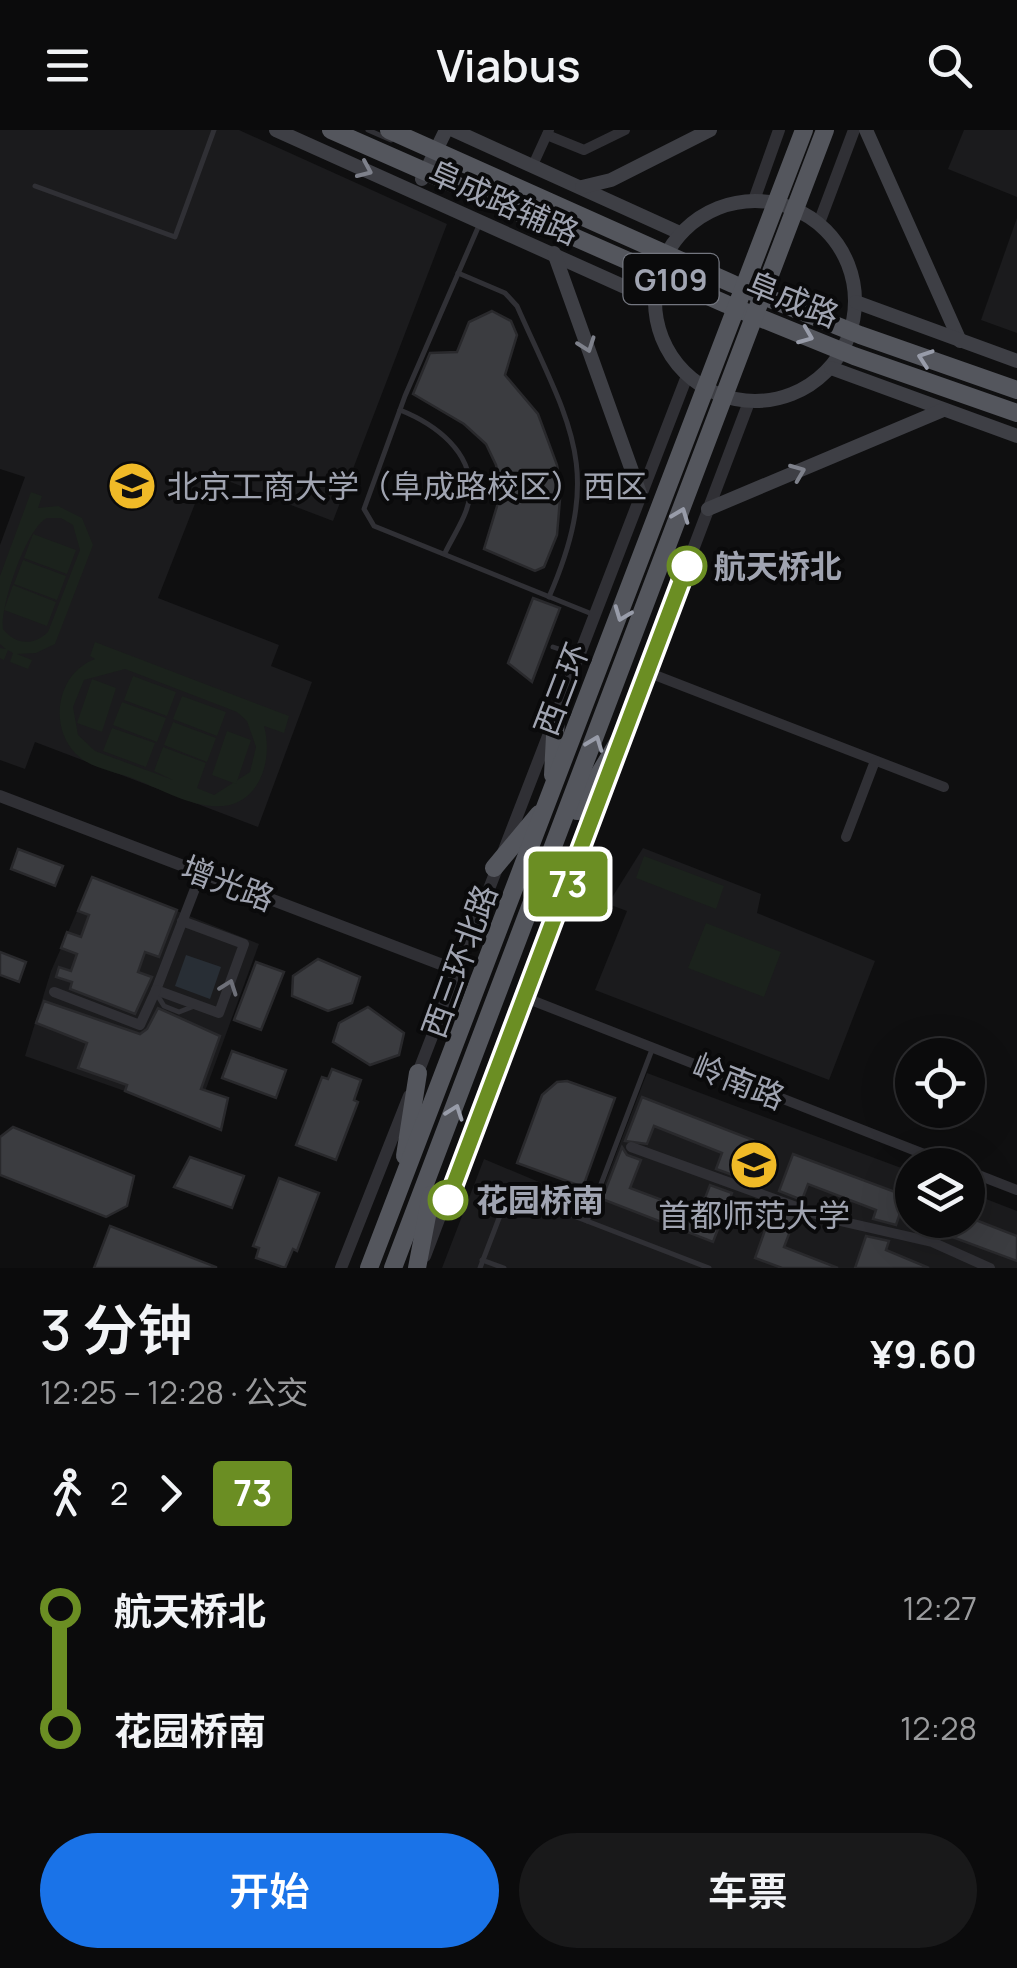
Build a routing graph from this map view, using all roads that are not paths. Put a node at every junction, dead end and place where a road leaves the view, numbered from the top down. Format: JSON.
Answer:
{"nodes":[{"id":1,"x":214,"y":130,"type":"edge"},
{"id":2,"x":276,"y":130,"type":"edge"},
{"id":3,"x":331,"y":130,"type":"edge"},
{"id":4,"x":368,"y":130,"type":"edge"},
{"id":5,"x":389,"y":130,"type":"edge"},
{"id":6,"x":412,"y":130,"type":"edge"},
{"id":7,"x":449,"y":130,"type":"edge"},
{"id":8,"x":624,"y":130,"type":"edge"},
{"id":9,"x":710,"y":130,"type":"edge"},
{"id":10,"x":780,"y":130,"type":"edge"},
{"id":11,"x":804,"y":130,"type":"edge"},
{"id":12,"x":825,"y":130,"type":"edge"},
{"id":13,"x":854,"y":130,"type":"edge"},
{"id":14,"x":866,"y":130,"type":"edge"},
{"id":15,"x":548,"y":132,"type":"edge"},
{"id":16,"x":533,"y":166,"type":"junction"},
{"id":17,"x":35,"y":186,"type":"dead end"},
{"id":18,"x":582,"y":187,"type":"junction"},
{"id":19,"x":416,"y":192,"type":"junction"},
{"id":20,"x":754,"y":200,"type":"junction"},
{"id":21,"x":481,"y":221,"type":"junction"},
{"id":22,"x":819,"y":224,"type":"junction"},
{"id":23,"x":680,"y":233,"type":"junction"},
{"id":24,"x":554,"y":254,"type":"junction"},
{"id":25,"x":458,"y":273,"type":"junction"},
{"id":26,"x":654,"y":300,"type":"junction"},
{"id":27,"x":856,"y":302,"type":"junction"},
{"id":28,"x":960,"y":341,"type":"junction"},
{"id":29,"x":1017,"y":361,"type":"edge"},
{"id":30,"x":831,"y":368,"type":"junction"},
{"id":31,"x":686,"y":376,"type":"junction"},
{"id":32,"x":892,"y":390,"type":"junction"},
{"id":33,"x":1017,"y":390,"type":"edge"},
{"id":34,"x":748,"y":402,"type":"junction"},
{"id":35,"x":400,"y":410,"type":"junction"},
{"id":36,"x":943,"y":410,"type":"junction"},
{"id":37,"x":1017,"y":416,"type":"edge"},
{"id":38,"x":1017,"y":436,"type":"edge"},
{"id":39,"x":641,"y":496,"type":"junction"},
{"id":40,"x":708,"y":509,"type":"junction"},
{"id":41,"x":445,"y":554,"type":"junction"},
{"id":42,"x":549,"y":598,"type":"junction"},
{"id":43,"x":595,"y":615,"type":"junction"},
{"id":44,"x":553,"y":647,"type":"dead end"},
{"id":45,"x":579,"y":656,"type":"junction"},
{"id":46,"x":646,"y":672,"type":"junction"},
{"id":47,"x":556,"y":716,"type":"junction"},
{"id":48,"x":622,"y":736,"type":"junction"},
{"id":49,"x":875,"y":761,"type":"junction"},
{"id":50,"x":944,"y":787,"type":"dead end"},
{"id":51,"x":0,"y":796,"type":"edge"},
{"id":52,"x":551,"y":798,"type":"junction"},
{"id":53,"x":846,"y":837,"type":"dead end"},
{"id":54,"x":553,"y":850,"type":"junction"},
{"id":55,"x":494,"y":868,"type":"junction"},
{"id":56,"x":201,"y":873,"type":"junction"},
{"id":57,"x":182,"y":921,"type":"junction"},
{"id":58,"x":456,"y":970,"type":"junction"},
{"id":59,"x":156,"y":990,"type":"junction"},
{"id":60,"x":54,"y":992,"type":"dead end"},
{"id":61,"x":526,"y":998,"type":"junction"},
{"id":62,"x":653,"y":1047,"type":"junction"},
{"id":63,"x":418,"y":1073,"type":"junction"},
{"id":64,"x":632,"y":1147,"type":"dead end"},
{"id":65,"x":909,"y":1148,"type":"edge"},
{"id":66,"x":438,"y":1158,"type":"junction"},
{"id":67,"x":985,"y":1178,"type":"edge"},
{"id":68,"x":1017,"y":1190,"type":"edge"},
{"id":69,"x":400,"y":1191,"type":"junction"},
{"id":70,"x":587,"y":1221,"type":"junction"},
{"id":71,"x":482,"y":1260,"type":"junction"},
{"id":72,"x":342,"y":1268,"type":"edge"},
{"id":73,"x":369,"y":1268,"type":"edge"},
{"id":74,"x":393,"y":1268,"type":"edge"},
{"id":75,"x":419,"y":1268,"type":"edge"},
{"id":76,"x":480,"y":1268,"type":"edge"},
{"id":77,"x":504,"y":1268,"type":"edge"},
{"id":78,"x":709,"y":1268,"type":"edge"},
{"id":79,"x":990,"y":1268,"type":"edge"}],
"edges":[{"from":1,"to":17,"type":"lane"},
{"from":2,"to":19,"type":"main road","name":"阜成路辅路","one_way":true},
{"from":3,"to":37,"type":"highway","name":"阜成路","number":"G109","one_way":true},
{"from":4,"to":6,"type":"lane"},
{"from":33,"to":5,"type":"highway","name":"阜成路","number":"G109","one_way":true},
{"from":7,"to":16,"type":"main road","name":"阜成路辅路"},
{"from":7,"to":19,"type":"main road"},
{"from":8,"to":15,"type":"street"},
{"from":9,"to":18,"type":"main road"},
{"from":10,"to":20,"type":"street"},
{"from":11,"to":52,"type":"highway","name":"西三环","one_way":true},
{"from":54,"to":12,"type":"highway","name":"西三环","one_way":true},
{"from":13,"to":22,"type":"street"},
{"from":14,"to":28,"type":"main road"},
{"from":15,"to":16,"type":"street"},
{"from":16,"to":18,"type":"main road","name":"阜成路辅路"},
{"from":18,"to":23,"type":"main road","name":"阜成路辅路"},
{"from":19,"to":21,"type":"main road","name":"阜成路辅路"},
{"from":20,"to":22,"type":"main road"},
{"from":20,"to":23,"type":"main road"},
{"from":21,"to":24,"type":"main road","name":"阜成路辅路"},
{"from":21,"to":25,"type":"lane"},
{"from":22,"to":27,"type":"main road"},
{"from":23,"to":26,"type":"main road"},
{"from":24,"to":26,"type":"main road","name":"阜成路辅路"},
{"from":24,"to":39,"type":"main road","one_way":true},
{"from":25,"to":35,"type":"lane"},
{"from":25,"to":42,"type":"lane"},
{"from":26,"to":31,"type":"main road"},
{"from":27,"to":28,"type":"main road","name":"阜成路"},
{"from":27,"to":30,"type":"main road"},
{"from":28,"to":29,"type":"main road","name":"阜成路"},
{"from":30,"to":32,"type":"main road","name":"阜成路"},
{"from":30,"to":34,"type":"main road"},
{"from":31,"to":34,"type":"main road"},
{"from":31,"to":39,"type":"street","name":"西三环北路"},
{"from":32,"to":36,"type":"main road","name":"阜成路"},
{"from":32,"to":37,"type":"lane"},
{"from":34,"to":40,"type":"street"},
{"from":35,"to":41,"type":"lane"},
{"from":35,"to":41,"type":"lane"},
{"from":36,"to":38,"type":"main road","name":"阜成路"},
{"from":40,"to":36,"type":"main road","one_way":true},
{"from":39,"to":43,"type":"street","name":"西三环北路"},
{"from":40,"to":46,"type":"street"},
{"from":41,"to":42,"type":"lane"},
{"from":42,"to":43,"type":"lane"},
{"from":43,"to":45,"type":"street","name":"西三环北路"},
{"from":44,"to":45,"type":"lane"},
{"from":45,"to":47,"type":"street","name":"西三环北路"},
{"from":46,"to":48,"type":"street"},
{"from":46,"to":49,"type":"street"},
{"from":47,"to":52,"type":"highway"},
{"from":47,"to":55,"type":"street","name":"西三环北路"},
{"from":48,"to":54,"type":"highway"},
{"from":48,"to":61,"type":"street"},
{"from":49,"to":50,"type":"street"},
{"from":49,"to":53,"type":"street"},
{"from":51,"to":56,"type":"street","name":"增光路"},
{"from":52,"to":55,"type":"highway"},
{"from":52,"to":69,"type":"highway","name":"西三环"},
{"from":66,"to":54,"type":"highway","name":"西三环","one_way":true},
{"from":55,"to":58,"type":"street","name":"西三环北路"},
{"from":56,"to":57,"type":"street"},
{"from":56,"to":58,"type":"street","name":"增光路"},
{"from":57,"to":59,"type":"street"},
{"from":59,"to":57,"type":"street","one_way":true},
{"from":58,"to":63,"type":"street","name":"西三环北路"},
{"from":59,"to":60,"type":"street"},
{"from":61,"to":62,"type":"street","name":"岭南路"},
{"from":61,"to":75,"type":"street"},
{"from":62,"to":65,"type":"street","name":"岭南路"},
{"from":62,"to":70,"type":"lane"},
{"from":63,"to":69,"type":"highway"},
{"from":63,"to":72,"type":"street","name":"西三环北路"},
{"from":64,"to":79,"type":"street"},
{"from":66,"to":74,"type":"highway","name":"西三环"},
{"from":66,"to":75,"type":"highway"},
{"from":67,"to":68,"type":"street"},
{"from":69,"to":73,"type":"highway","name":"西三环"},
{"from":70,"to":71,"type":"lane"},
{"from":70,"to":78,"type":"lane"},
{"from":71,"to":76,"type":"lane"},
{"from":71,"to":77,"type":"lane"}]}
